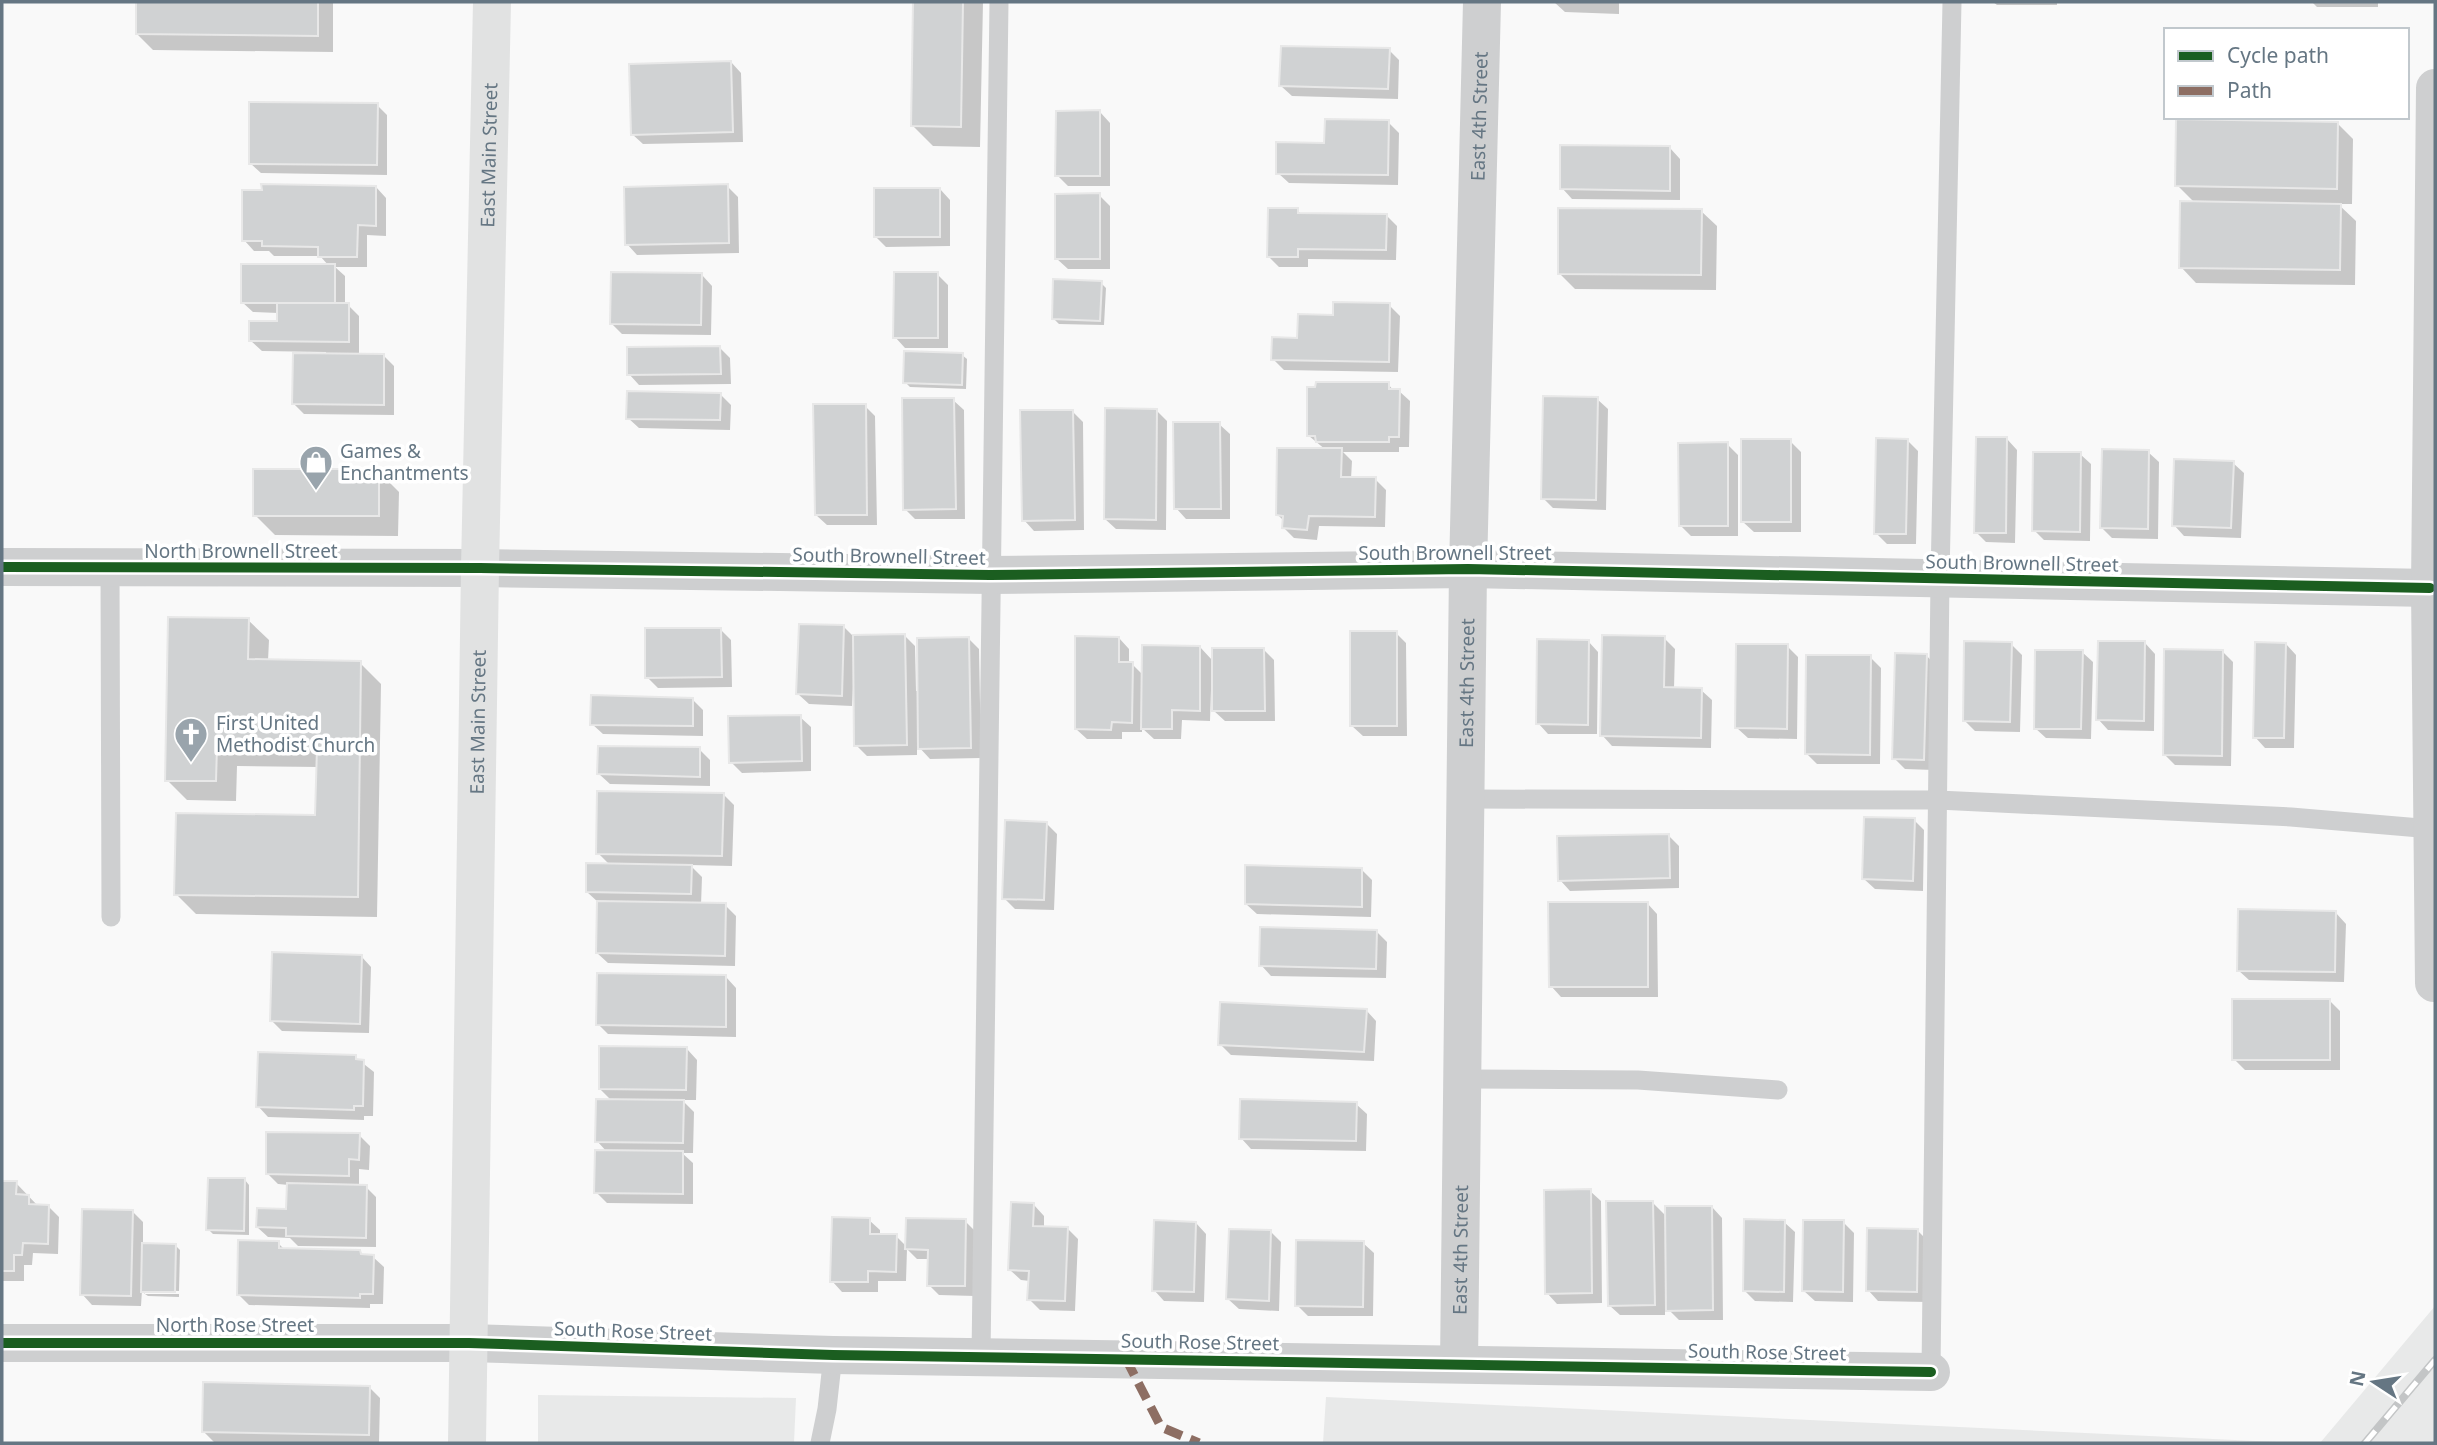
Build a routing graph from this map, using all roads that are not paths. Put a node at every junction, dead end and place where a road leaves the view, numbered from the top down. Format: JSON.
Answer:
{"nodes":[{"id":1,"x":492,"y":2,"type":"edge"},
{"id":2,"x":999,"y":2,"type":"edge"},
{"id":3,"x":1482,"y":2,"type":"edge"},
{"id":4,"x":1952,"y":2,"type":"edge"},
{"id":5,"x":2435,"y":88,"type":"edge"},
{"id":6,"x":2,"y":567,"type":"edge"},
{"id":7,"x":110,"y":568,"type":"junction"},
{"id":8,"x":480,"y":568,"type":"junction"},
{"id":9,"x":1468,"y":569,"type":"junction"},
{"id":10,"x":990,"y":575,"type":"junction"},
{"id":11,"x":1940,"y":578,"type":"junction"},
{"id":12,"x":2430,"y":588,"type":"junction"},
{"id":13,"x":1466,"y":799,"type":"junction"},
{"id":14,"x":1938,"y":800,"type":"junction"},
{"id":15,"x":2432,"y":829,"type":"junction"},
{"id":16,"x":111,"y":918,"type":"dead end"},
{"id":17,"x":2434,"y":983,"type":"edge"},
{"id":18,"x":1463,"y":1079,"type":"junction"},
{"id":19,"x":1778,"y":1090,"type":"dead end"},
{"id":20,"x":2,"y":1343,"type":"edge"},
{"id":21,"x":468,"y":1343,"type":"junction"},
{"id":22,"x":833,"y":1355,"type":"junction"},
{"id":23,"x":981,"y":1356,"type":"junction"},
{"id":24,"x":1459,"y":1364,"type":"junction"},
{"id":25,"x":1931,"y":1372,"type":"joint"},
{"id":26,"x":467,"y":1443,"type":"edge"},
{"id":27,"x":820,"y":1443,"type":"edge"}],
"edges":[{"from":1,"to":8,"type":"main road","name":"East Main Street"},
{"from":2,"to":10,"type":"lane"},
{"from":3,"to":9,"type":"street","name":"East 4th Street"},
{"from":4,"to":11,"type":"lane"},
{"from":5,"to":12,"type":"street"},
{"from":6,"to":7,"type":"street","name":"North Brownell Street"},
{"from":7,"to":8,"type":"street","name":"North Brownell Street"},
{"from":7,"to":16,"type":"lane"},
{"from":8,"to":10,"type":"street","name":"South Brownell Street"},
{"from":8,"to":21,"type":"main road","name":"East Main Street"},
{"from":9,"to":10,"type":"street","name":"South Brownell Street"},
{"from":9,"to":11,"type":"street","name":"South Brownell Street"},
{"from":9,"to":13,"type":"street","name":"East 4th Street"},
{"from":10,"to":23,"type":"lane"},
{"from":11,"to":12,"type":"street","name":"South Brownell Street"},
{"from":11,"to":14,"type":"lane"},
{"from":12,"to":15,"type":"street"},
{"from":13,"to":14,"type":"lane"},
{"from":13,"to":18,"type":"street","name":"East 4th Street"},
{"from":14,"to":15,"type":"lane"},
{"from":14,"to":25,"type":"lane"},
{"from":15,"to":17,"type":"street"},
{"from":18,"to":19,"type":"lane"},
{"from":18,"to":24,"type":"street","name":"East 4th Street"},
{"from":20,"to":21,"type":"street","name":"North Rose Street"},
{"from":21,"to":22,"type":"street","name":"South Rose Street"},
{"from":21,"to":26,"type":"main road","name":"East Main Street"},
{"from":22,"to":23,"type":"street","name":"South Rose Street"},
{"from":22,"to":27,"type":"lane"},
{"from":23,"to":24,"type":"street","name":"South Rose Street"},
{"from":24,"to":25,"type":"street","name":"South Rose Street"}]}
